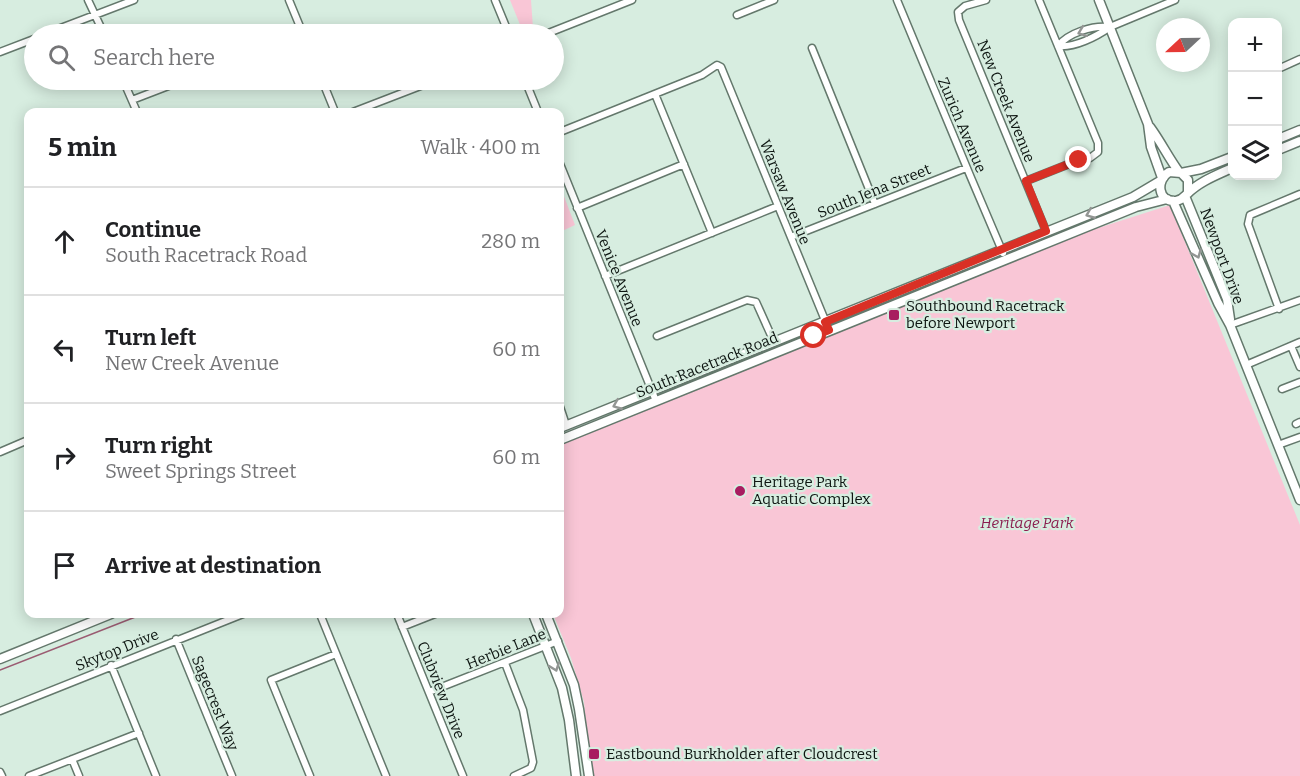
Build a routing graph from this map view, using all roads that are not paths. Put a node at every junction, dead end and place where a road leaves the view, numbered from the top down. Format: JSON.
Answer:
{"nodes":[{"id":1,"x":88,"y":0,"type":"edge"},
{"id":2,"x":134,"y":0,"type":"edge"},
{"id":3,"x":289,"y":0,"type":"edge"},
{"id":4,"x":495,"y":0,"type":"edge"},
{"id":5,"x":632,"y":0,"type":"edge"},
{"id":6,"x":774,"y":0,"type":"edge"},
{"id":7,"x":897,"y":0,"type":"edge"},
{"id":8,"x":986,"y":0,"type":"edge"},
{"id":9,"x":1039,"y":0,"type":"edge"},
{"id":10,"x":1099,"y":0,"type":"edge"},
{"id":11,"x":1175,"y":0,"type":"edge"},
{"id":12,"x":96,"y":15,"type":"junction"},
{"id":13,"x":737,"y":15,"type":"dead end"},
{"id":14,"x":72,"y":24,"type":"edge"},
{"id":15,"x":100,"y":24,"type":"edge"},
{"id":16,"x":297,"y":24,"type":"edge"},
{"id":17,"x":505,"y":24,"type":"edge"},
{"id":18,"x":564,"y":27,"type":"edge"},
{"id":19,"x":1110,"y":27,"type":"junction"},
{"id":20,"x":24,"y":43,"type":"edge"},
{"id":21,"x":1058,"y":46,"type":"junction"},
{"id":22,"x":812,"y":48,"type":"dead end"},
{"id":23,"x":0,"y":52,"type":"edge"},
{"id":24,"x":1300,"y":59,"type":"edge"},
{"id":25,"x":1282,"y":67,"type":"edge"},
{"id":26,"x":128,"y":90,"type":"edge"},
{"id":27,"x":158,"y":90,"type":"edge"},
{"id":28,"x":326,"y":90,"type":"edge"},
{"id":29,"x":410,"y":90,"type":"edge"},
{"id":30,"x":529,"y":90,"type":"edge"},
{"id":31,"x":655,"y":94,"type":"junction"},
{"id":32,"x":132,"y":100,"type":"junction"},
{"id":33,"x":135,"y":108,"type":"edge"},
{"id":34,"x":333,"y":108,"type":"edge"},
{"id":35,"x":363,"y":108,"type":"edge"},
{"id":36,"x":536,"y":108,"type":"edge"},
{"id":37,"x":1148,"y":124,"type":"junction"},
{"id":38,"x":564,"y":130,"type":"edge"},
{"id":39,"x":1300,"y":130,"type":"edge"},
{"id":40,"x":1282,"y":137,"type":"edge"},
{"id":41,"x":1300,"y":141,"type":"edge"},
{"id":42,"x":1282,"y":148,"type":"edge"},
{"id":43,"x":1228,"y":159,"type":"edge"},
{"id":44,"x":684,"y":164,"type":"junction"},
{"id":45,"x":966,"y":168,"type":"junction"},
{"id":46,"x":1228,"y":170,"type":"edge"},
{"id":47,"x":1180,"y":172,"type":"junction"},
{"id":48,"x":564,"y":174,"type":"edge"},
{"id":49,"x":1161,"y":180,"type":"junction"},
{"id":50,"x":1026,"y":181,"type":"junction"},
{"id":51,"x":1300,"y":194,"type":"edge"},
{"id":52,"x":1186,"y":195,"type":"junction"},
{"id":53,"x":1170,"y":200,"type":"junction"},
{"id":54,"x":875,"y":204,"type":"junction"},
{"id":55,"x":778,"y":206,"type":"junction"},
{"id":56,"x":577,"y":208,"type":"junction"},
{"id":57,"x":1046,"y":231,"type":"junction"},
{"id":58,"x":712,"y":233,"type":"junction"},
{"id":59,"x":791,"y":237,"type":"junction"},
{"id":60,"x":1001,"y":249,"type":"junction"},
{"id":61,"x":1006,"y":259,"type":"junction"},
{"id":62,"x":605,"y":276,"type":"junction"},
{"id":63,"x":1300,"y":300,"type":"edge"},
{"id":64,"x":1279,"y":309,"type":"junction"},
{"id":65,"x":827,"y":326,"type":"junction"},
{"id":66,"x":1230,"y":326,"type":"junction"},
{"id":67,"x":657,"y":336,"type":"dead end"},
{"id":68,"x":774,"y":342,"type":"junction"},
{"id":69,"x":1300,"y":342,"type":"edge"},
{"id":70,"x":1291,"y":345,"type":"junction"},
{"id":71,"x":1246,"y":365,"type":"junction"},
{"id":72,"x":1300,"y":367,"type":"edge"},
{"id":73,"x":1300,"y":382,"type":"edge"},
{"id":74,"x":1282,"y":389,"type":"dead end"},
{"id":75,"x":651,"y":391,"type":"junction"},
{"id":76,"x":656,"y":401,"type":"junction"},
{"id":77,"x":564,"y":427,"type":"edge"},
{"id":78,"x":1300,"y":437,"type":"edge"},
{"id":79,"x":564,"y":438,"type":"edge"},
{"id":80,"x":24,"y":442,"type":"edge"},
{"id":81,"x":1278,"y":445,"type":"junction"},
{"id":82,"x":0,"y":452,"type":"edge"},
{"id":83,"x":1300,"y":500,"type":"edge"},
{"id":84,"x":101,"y":618,"type":"edge"},
{"id":85,"x":232,"y":618,"type":"edge"},
{"id":86,"x":322,"y":618,"type":"edge"},
{"id":87,"x":399,"y":618,"type":"edge"},
{"id":88,"x":425,"y":618,"type":"edge"},
{"id":89,"x":535,"y":618,"type":"edge"},
{"id":90,"x":548,"y":618,"type":"edge"},
{"id":91,"x":402,"y":627,"type":"junction"},
{"id":92,"x":176,"y":639,"type":"junction"},
{"id":93,"x":558,"y":641,"type":"junction"},
{"id":94,"x":547,"y":646,"type":"junction"},
{"id":95,"x":336,"y":654,"type":"junction"},
{"id":96,"x":0,"y":659,"type":"edge"},
{"id":97,"x":505,"y":663,"type":"junction"},
{"id":98,"x":111,"y":665,"type":"junction"},
{"id":99,"x":429,"y":692,"type":"junction"},
{"id":100,"x":0,"y":711,"type":"edge"},
{"id":101,"x":139,"y":733,"type":"junction"},
{"id":102,"x":72,"y":759,"type":"junction"},
{"id":103,"x":0,"y":772,"type":"edge"},
{"id":104,"x":2,"y":776,"type":"edge"},
{"id":105,"x":29,"y":776,"type":"edge"},
{"id":106,"x":79,"y":776,"type":"edge"},
{"id":107,"x":156,"y":776,"type":"edge"},
{"id":108,"x":232,"y":776,"type":"edge"},
{"id":109,"x":310,"y":776,"type":"edge"},
{"id":110,"x":386,"y":776,"type":"edge"},
{"id":111,"x":463,"y":776,"type":"edge"},
{"id":112,"x":514,"y":776,"type":"edge"},
{"id":113,"x":576,"y":776,"type":"edge"},
{"id":114,"x":589,"y":776,"type":"edge"}],
"edges":[{"from":1,"to":12,"type":"street"},
{"from":2,"to":12,"type":"street"},
{"from":3,"to":16,"type":"street"},
{"from":4,"to":17,"type":"street"},
{"from":5,"to":18,"type":"street"},
{"from":6,"to":13,"type":"street"},
{"from":7,"to":45,"type":"street","name":"Zurich Avenue"},
{"from":8,"to":50,"type":"street","name":"New Creek Avenue"},
{"from":9,"to":21,"type":"street"},
{"from":10,"to":19,"type":"main road"},
{"from":11,"to":19,"type":"street"},
{"from":12,"to":14,"type":"street"},
{"from":12,"to":15,"type":"street"},
{"from":19,"to":21,"type":"street"},
{"from":19,"to":37,"type":"main road"},
{"from":20,"to":23,"type":"street"},
{"from":21,"to":50,"type":"street"},
{"from":22,"to":54,"type":"street"},
{"from":24,"to":25,"type":"street"},
{"from":26,"to":32,"type":"street"},
{"from":27,"to":32,"type":"street"},
{"from":28,"to":34,"type":"street"},
{"from":29,"to":35,"type":"street"},
{"from":30,"to":36,"type":"street"},
{"from":31,"to":38,"type":"street"},
{"from":31,"to":44,"type":"street"},
{"from":31,"to":55,"type":"street","name":"Warsaw Avenue"},
{"from":32,"to":33,"type":"street"},
{"from":37,"to":47,"type":"main road"},
{"from":37,"to":49,"type":"main road"},
{"from":39,"to":40,"type":"main road"},
{"from":41,"to":42,"type":"main road"},
{"from":43,"to":47,"type":"main road"},
{"from":44,"to":56,"type":"street"},
{"from":44,"to":58,"type":"street"},
{"from":45,"to":54,"type":"street","name":"South Jena Street"},
{"from":45,"to":60,"type":"street","name":"Zurich Avenue"},
{"from":46,"to":52,"type":"main road"},
{"from":47,"to":49,"type":"main road"},
{"from":47,"to":52,"type":"main road"},
{"from":48,"to":56,"type":"street","name":"Venice Avenue"},
{"from":49,"to":53,"type":"main road"},
{"from":49,"to":57,"type":"main road","name":"South Racetrack Road","one_way":true},
{"from":50,"to":57,"type":"street","name":"New Creek Avenue"},
{"from":51,"to":64,"type":"street"},
{"from":52,"to":53,"type":"main road"},
{"from":52,"to":66,"type":"main road","name":"Newport Drive"},
{"from":53,"to":61,"type":"main road","name":"South Racetrack Road"},
{"from":53,"to":66,"type":"main road","name":"Newport Drive","one_way":true},
{"from":54,"to":59,"type":"street","name":"South Jena Street"},
{"from":55,"to":58,"type":"street"},
{"from":55,"to":59,"type":"street","name":"Warsaw Avenue"},
{"from":56,"to":62,"type":"street","name":"Venice Avenue"},
{"from":57,"to":60,"type":"main road","name":"South Racetrack Road"},
{"from":58,"to":62,"type":"street"},
{"from":59,"to":65,"type":"street","name":"Warsaw Avenue"},
{"from":60,"to":61,"type":"street","name":"Zurich Avenue"},
{"from":60,"to":65,"type":"main road","name":"South Racetrack Road"},
{"from":61,"to":65,"type":"main road","name":"South Racetrack Road"},
{"from":62,"to":75,"type":"street","name":"Venice Avenue"},
{"from":63,"to":64,"type":"street"},
{"from":64,"to":66,"type":"street"},
{"from":65,"to":68,"type":"main road","name":"South Racetrack Road"},
{"from":65,"to":76,"type":"main road","name":"South Racetrack Road"},
{"from":66,"to":71,"type":"main road","name":"Newport Drive"},
{"from":67,"to":68,"type":"street"},
{"from":68,"to":75,"type":"main road","name":"South Racetrack Road"},
{"from":69,"to":70,"type":"street"},
{"from":70,"to":71,"type":"street"},
{"from":70,"to":72,"type":"street"},
{"from":71,"to":81,"type":"main road","name":"Newport Drive"},
{"from":73,"to":74,"type":"street"},
{"from":75,"to":76,"type":"street","name":"Venice Avenue"},
{"from":75,"to":77,"type":"main road","name":"South Racetrack Road","one_way":true},
{"from":76,"to":79,"type":"main road","name":"South Racetrack Road"},
{"from":78,"to":81,"type":"street"},
{"from":80,"to":82,"type":"street"},
{"from":81,"to":83,"type":"main road","name":"Newport Drive"},
{"from":84,"to":96,"type":"main road"},
{"from":85,"to":92,"type":"street","name":"Skytop Drive"},
{"from":86,"to":95,"type":"street"},
{"from":87,"to":91,"type":"street","name":"Clubview Drive"},
{"from":88,"to":91,"type":"street"},
{"from":89,"to":94,"type":"main road"},
{"from":90,"to":93,"type":"main road"},
{"from":91,"to":99,"type":"street","name":"Clubview Drive"},
{"from":92,"to":98,"type":"street","name":"Skytop Drive"},
{"from":92,"to":108,"type":"street","name":"Sagecrest Way"},
{"from":93,"to":94,"type":"street","name":"Herbie Lane"},
{"from":93,"to":114,"type":"main road"},
{"from":94,"to":97,"type":"street","name":"Herbie Lane"},
{"from":94,"to":113,"type":"main road","one_way":true},
{"from":95,"to":109,"type":"street"},
{"from":95,"to":110,"type":"street"},
{"from":97,"to":99,"type":"street","name":"Herbie Lane"},
{"from":97,"to":112,"type":"street"},
{"from":98,"to":100,"type":"street","name":"Skytop Drive"},
{"from":98,"to":101,"type":"street"},
{"from":99,"to":111,"type":"street","name":"Clubview Drive"},
{"from":101,"to":102,"type":"street"},
{"from":101,"to":107,"type":"street"},
{"from":102,"to":105,"type":"street"},
{"from":102,"to":106,"type":"street"},
{"from":103,"to":104,"type":"street"}]}
